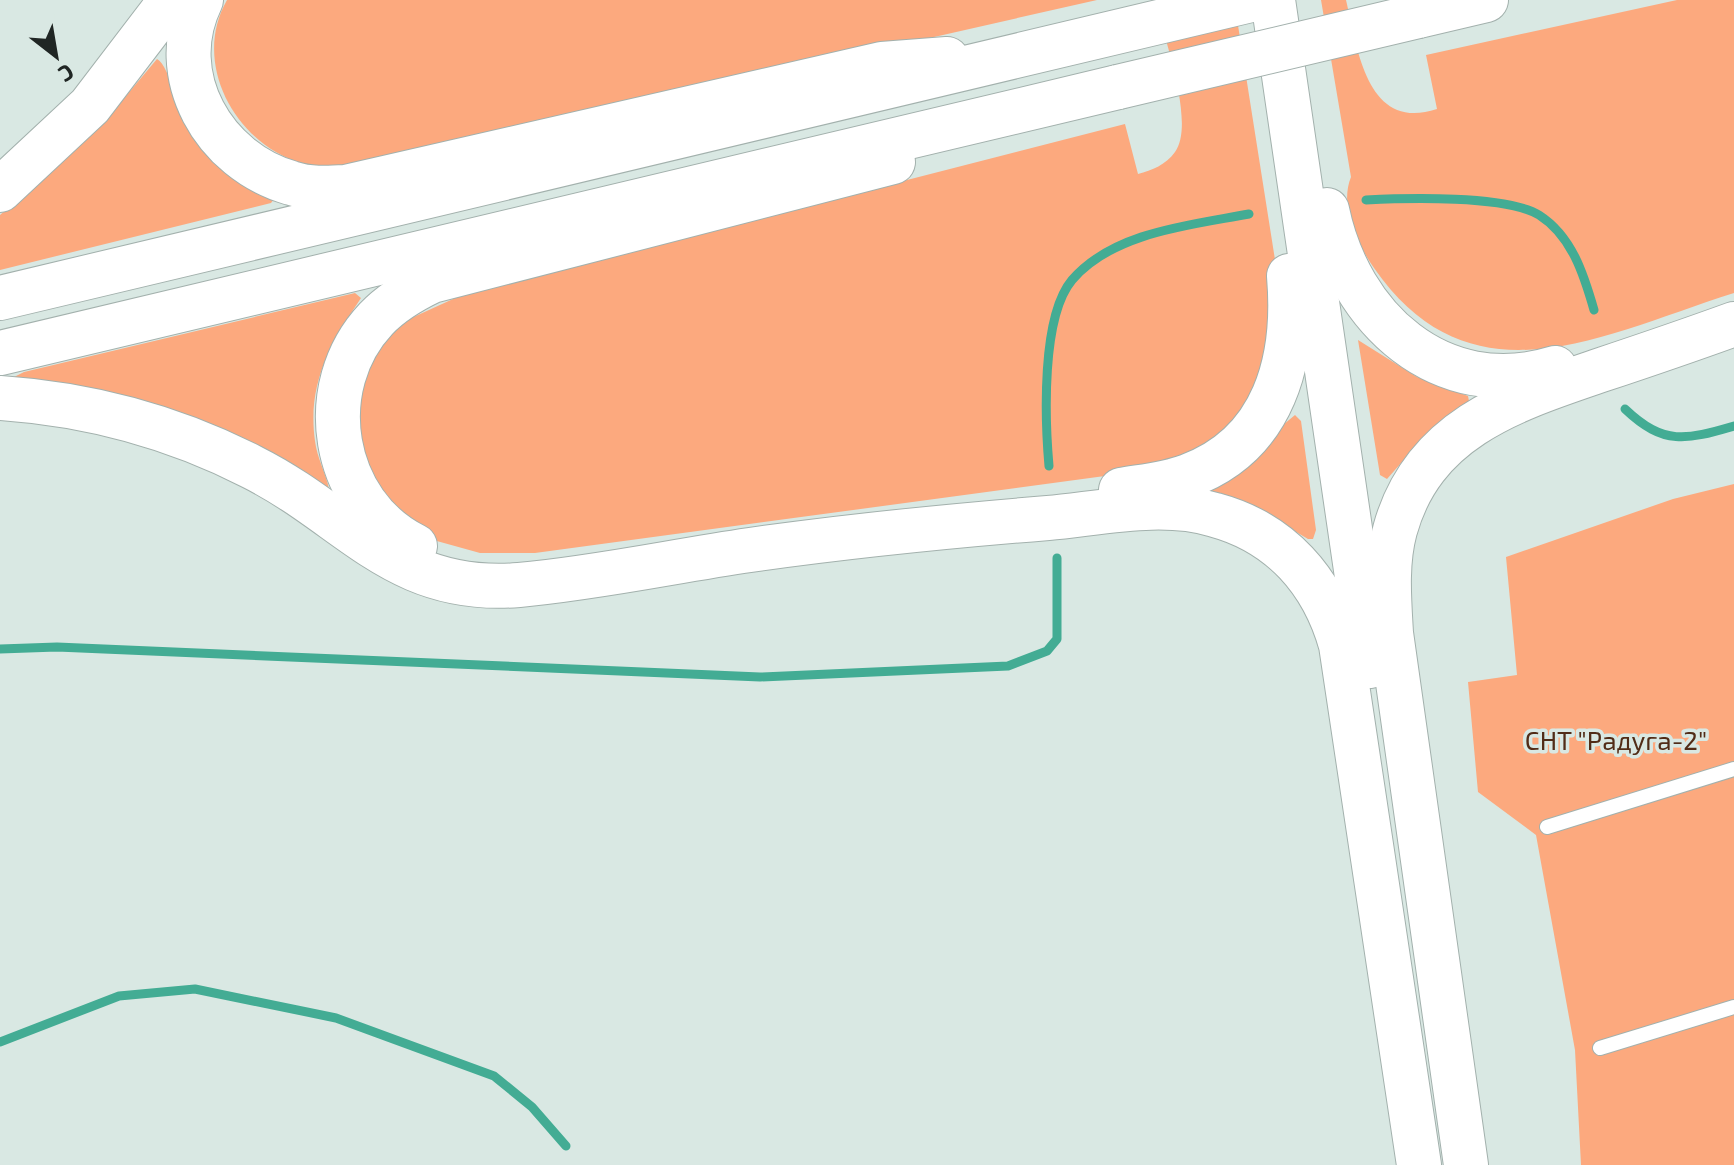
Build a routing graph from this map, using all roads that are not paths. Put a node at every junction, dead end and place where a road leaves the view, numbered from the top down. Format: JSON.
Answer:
{"nodes":[{"id":1,"x":171,"y":0,"type":"edge"},
{"id":2,"x":201,"y":0,"type":"edge"},
{"id":3,"x":1251,"y":0,"type":"edge"},
{"id":4,"x":1273,"y":0,"type":"edge"},
{"id":5,"x":1486,"y":0,"type":"edge"},
{"id":6,"x":1030,"y":53,"type":"junction"},
{"id":7,"x":1289,"y":103,"type":"junction"},
{"id":8,"x":1042,"y":105,"type":"junction"},
{"id":9,"x":0,"y":190,"type":"edge"},
{"id":10,"x":0,"y":298,"type":"edge"},
{"id":11,"x":1734,"y":323,"type":"edge"},
{"id":12,"x":0,"y":353,"type":"edge"},
{"id":13,"x":0,"y":398,"type":"edge"},
{"id":14,"x":960,"y":525,"type":"junction"},
{"id":15,"x":753,"y":550,"type":"junction"},
{"id":16,"x":1734,"y":769,"type":"edge"},
{"id":17,"x":1547,"y":827,"type":"dead end"},
{"id":18,"x":1734,"y":1007,"type":"edge"},
{"id":19,"x":1600,"y":1048,"type":"dead end"},
{"id":20,"x":1419,"y":1165,"type":"edge"},
{"id":21,"x":1443,"y":1165,"type":"edge"},
{"id":22,"x":1466,"y":1165,"type":"edge"}],
"edges":[{"from":1,"to":9,"type":"main road"},
{"from":2,"to":6,"type":"main road"},
{"from":3,"to":6,"type":"main road"},
{"from":4,"to":7,"type":"main road"},
{"from":5,"to":8,"type":"main road","bridge":true},
{"from":6,"to":10,"type":"main road"},
{"from":7,"to":11,"type":"main road"},
{"from":7,"to":14,"type":"main road"},
{"from":7,"to":21,"type":"main road"},
{"from":8,"to":12,"type":"main road"},
{"from":8,"to":15,"type":"main road"},
{"from":11,"to":22,"type":"main road"},
{"from":13,"to":15,"type":"main road"},
{"from":14,"to":15,"type":"main road"},
{"from":14,"to":20,"type":"main road"},
{"from":16,"to":17,"type":"lane"},
{"from":18,"to":19,"type":"lane"}]}
